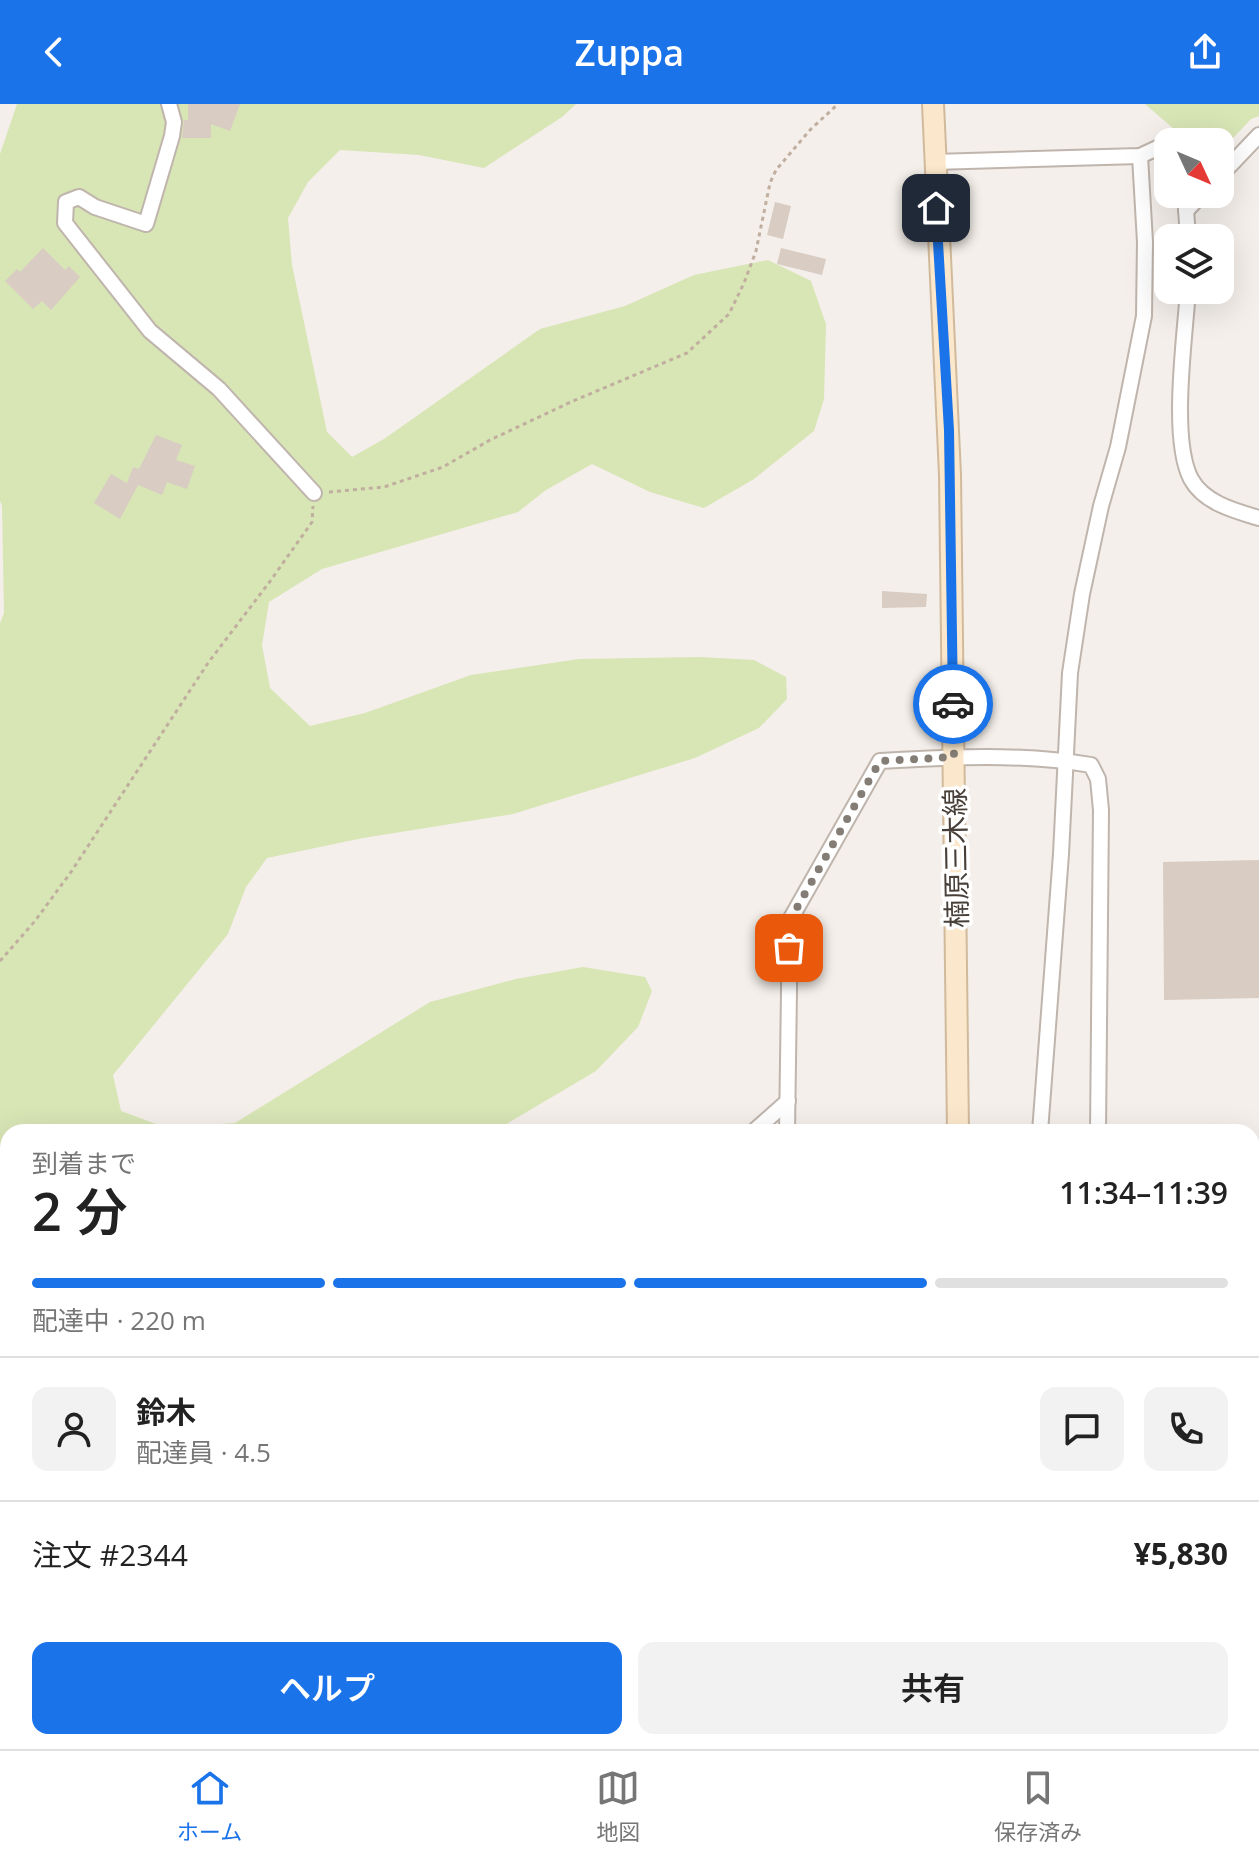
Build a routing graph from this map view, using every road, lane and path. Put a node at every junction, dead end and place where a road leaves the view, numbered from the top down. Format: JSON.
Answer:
{"nodes":[{"id":1,"x":169,"y":104,"type":"edge"},
{"id":2,"x":838,"y":104,"type":"edge"},
{"id":3,"x":933,"y":104,"type":"edge"},
{"id":4,"x":1259,"y":135,"type":"edge"},
{"id":5,"x":1154,"y":150,"type":"edge"},
{"id":6,"x":1140,"y":156,"type":"junction"},
{"id":7,"x":1234,"y":161,"type":"edge"},
{"id":8,"x":934,"y":162,"type":"junction"},
{"id":9,"x":1186,"y":208,"type":"edge"},
{"id":10,"x":1189,"y":208,"type":"edge"},
{"id":11,"x":1186,"y":211,"type":"junction"},
{"id":12,"x":1187,"y":224,"type":"edge"},
{"id":13,"x":1187,"y":304,"type":"edge"},
{"id":14,"x":314,"y":493,"type":"junction"},
{"id":15,"x":1259,"y":518,"type":"edge"},
{"id":16,"x":954,"y":757,"type":"junction"},
{"id":17,"x":1066,"y":761,"type":"junction"},
{"id":18,"x":0,"y":961,"type":"edge"},
{"id":19,"x":788,"y":1101,"type":"junction"},
{"id":20,"x":762,"y":1124,"type":"edge"},
{"id":21,"x":787,"y":1124,"type":"edge"},
{"id":22,"x":958,"y":1124,"type":"edge"},
{"id":23,"x":1041,"y":1124,"type":"edge"},
{"id":24,"x":1098,"y":1124,"type":"edge"}],
"edges":[{"from":1,"to":14,"type":"street"},
{"from":2,"to":14,"type":"path"},
{"from":3,"to":8,"type":"main road","name":"楠原三木線"},
{"from":4,"to":7,"type":"street"},
{"from":5,"to":6,"type":"street"},
{"from":6,"to":8,"type":"street"},
{"from":6,"to":17,"type":"street"},
{"from":8,"to":16,"type":"main road","name":"楠原三木線"},
{"from":9,"to":11,"type":"street"},
{"from":10,"to":11,"type":"street"},
{"from":11,"to":12,"type":"street"},
{"from":13,"to":15,"type":"street"},
{"from":14,"to":18,"type":"path"},
{"from":16,"to":17,"type":"street"},
{"from":16,"to":19,"type":"street"},
{"from":16,"to":22,"type":"main road","name":"楠原三木線"},
{"from":17,"to":23,"type":"street"},
{"from":17,"to":24,"type":"street"},
{"from":19,"to":20,"type":"street"},
{"from":19,"to":21,"type":"street"}]}
